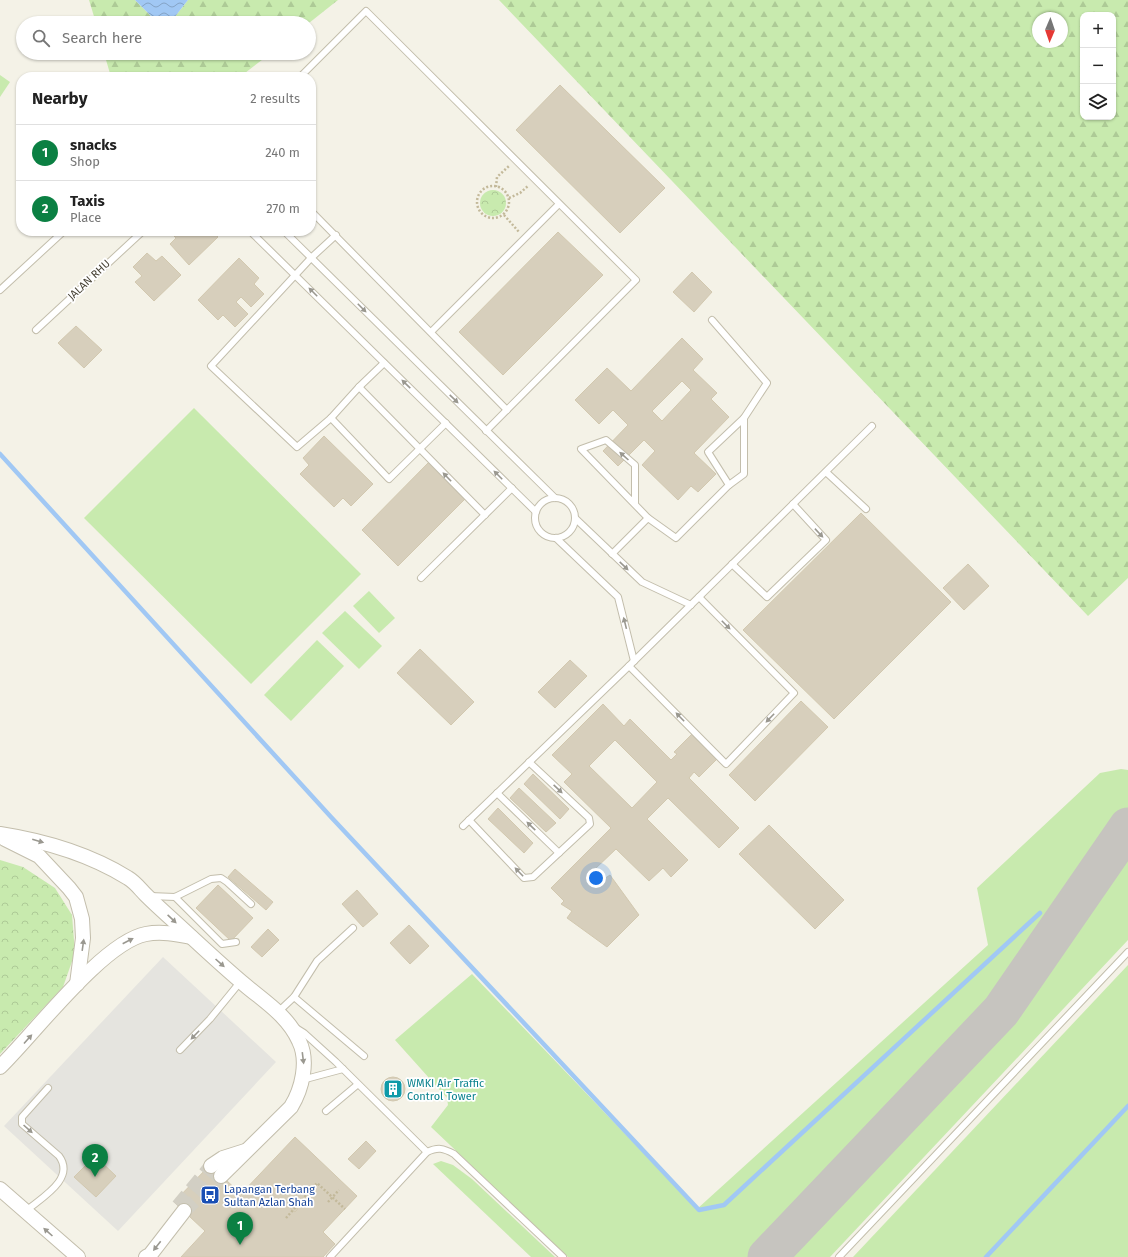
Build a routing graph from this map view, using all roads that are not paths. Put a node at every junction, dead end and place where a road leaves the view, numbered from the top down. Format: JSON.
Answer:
{"nodes":[{"id":1,"x":305,"y":72,"type":"edge"},
{"id":2,"x":559,"y":204,"type":"junction"},
{"id":3,"x":316,"y":216,"type":"edge"},
{"id":4,"x":336,"y":235,"type":"junction"},
{"id":5,"x":59,"y":236,"type":"edge"},
{"id":6,"x":138,"y":236,"type":"edge"},
{"id":7,"x":255,"y":236,"type":"edge"},
{"id":8,"x":289,"y":236,"type":"edge"},
{"id":9,"x":311,"y":258,"type":"junction"},
{"id":10,"x":295,"y":275,"type":"junction"},
{"id":11,"x":0,"y":290,"type":"edge"},
{"id":12,"x":712,"y":320,"type":"dead end"},
{"id":13,"x":36,"y":330,"type":"dead end"},
{"id":14,"x":431,"y":332,"type":"junction"},
{"id":15,"x":384,"y":363,"type":"junction"},
{"id":16,"x":359,"y":387,"type":"junction"},
{"id":17,"x":508,"y":410,"type":"junction"},
{"id":18,"x":331,"y":418,"type":"junction"},
{"id":19,"x":744,"y":418,"type":"junction"},
{"id":20,"x":446,"y":423,"type":"junction"},
{"id":21,"x":872,"y":426,"type":"dead end"},
{"id":22,"x":486,"y":431,"type":"junction"},
{"id":23,"x":420,"y":449,"type":"junction"},
{"id":24,"x":826,"y":472,"type":"junction"},
{"id":25,"x":730,"y":485,"type":"junction"},
{"id":26,"x":512,"y":488,"type":"junction"},
{"id":27,"x":555,"y":498,"type":"junction"},
{"id":28,"x":635,"y":504,"type":"junction"},
{"id":29,"x":793,"y":504,"type":"junction"},
{"id":30,"x":866,"y":508,"type":"dead end"},
{"id":31,"x":536,"y":512,"type":"junction"},
{"id":32,"x":484,"y":515,"type":"junction"},
{"id":33,"x":648,"y":518,"type":"junction"},
{"id":34,"x":576,"y":520,"type":"junction"},
{"id":35,"x":556,"y":538,"type":"junction"},
{"id":36,"x":612,"y":554,"type":"junction"},
{"id":37,"x":732,"y":564,"type":"junction"},
{"id":38,"x":421,"y":578,"type":"dead end"},
{"id":39,"x":699,"y":597,"type":"junction"},
{"id":40,"x":691,"y":605,"type":"junction"},
{"id":41,"x":632,"y":663,"type":"junction"},
{"id":42,"x":529,"y":762,"type":"junction"},
{"id":43,"x":497,"y":793,"type":"junction"},
{"id":44,"x":469,"y":820,"type":"junction"},
{"id":45,"x":463,"y":826,"type":"dead end"},
{"id":46,"x":0,"y":835,"type":"edge"},
{"id":47,"x":559,"y":853,"type":"junction"},
{"id":48,"x":147,"y":896,"type":"junction"},
{"id":49,"x":175,"y":896,"type":"junction"},
{"id":50,"x":251,"y":904,"type":"dead end"},
{"id":51,"x":353,"y":928,"type":"dead end"},
{"id":52,"x":191,"y":937,"type":"junction"},
{"id":53,"x":236,"y":942,"type":"dead end"},
{"id":54,"x":1128,"y":952,"type":"edge"},
{"id":55,"x":241,"y":981,"type":"junction"},
{"id":56,"x":77,"y":984,"type":"junction"},
{"id":57,"x":294,"y":997,"type":"junction"},
{"id":58,"x":278,"y":1012,"type":"junction"},
{"id":59,"x":291,"y":1026,"type":"junction"},
{"id":60,"x":180,"y":1050,"type":"dead end"},
{"id":61,"x":364,"y":1056,"type":"dead end"},
{"id":62,"x":0,"y":1067,"type":"edge"},
{"id":63,"x":343,"y":1069,"type":"junction"},
{"id":64,"x":302,"y":1080,"type":"junction"},
{"id":65,"x":357,"y":1085,"type":"junction"},
{"id":66,"x":48,"y":1088,"type":"dead end"},
{"id":67,"x":326,"y":1110,"type":"dead end"},
{"id":68,"x":427,"y":1152,"type":"junction"},
{"id":69,"x":216,"y":1171,"type":"tunnel mouth"},
{"id":70,"x":0,"y":1189,"type":"edge"},
{"id":71,"x":181,"y":1208,"type":"tunnel mouth"},
{"id":72,"x":26,"y":1212,"type":"junction"},
{"id":73,"x":78,"y":1257,"type":"edge"},
{"id":74,"x":146,"y":1257,"type":"edge"},
{"id":75,"x":330,"y":1257,"type":"edge"},
{"id":76,"x":563,"y":1257,"type":"edge"},
{"id":77,"x":839,"y":1257,"type":"edge"}],
"edges":[{"from":1,"to":2,"type":"lane"},
{"from":2,"to":14,"type":"lane"},
{"from":2,"to":17,"type":"lane"},
{"from":3,"to":4,"type":"lane"},
{"from":4,"to":9,"type":"lane"},
{"from":4,"to":14,"type":"lane"},
{"from":5,"to":11,"type":"lane"},
{"from":6,"to":13,"type":"lane","name":"JALAN RHU"},
{"from":7,"to":10,"type":"lane"},
{"from":8,"to":9,"type":"lane"},
{"from":9,"to":10,"type":"lane"},
{"from":9,"to":22,"type":"lane","one_way":true},
{"from":15,"to":10,"type":"lane","one_way":true},
{"from":10,"to":18,"type":"lane"},
{"from":12,"to":19,"type":"lane"},
{"from":14,"to":17,"type":"lane"},
{"from":15,"to":16,"type":"lane"},
{"from":20,"to":15,"type":"lane","one_way":true},
{"from":16,"to":18,"type":"lane"},
{"from":16,"to":23,"type":"lane"},
{"from":17,"to":22,"type":"lane"},
{"from":18,"to":23,"type":"lane"},
{"from":19,"to":25,"type":"lane"},
{"from":19,"to":25,"type":"lane"},
{"from":20,"to":23,"type":"lane"},
{"from":26,"to":20,"type":"lane","one_way":true},
{"from":21,"to":24,"type":"lane"},
{"from":22,"to":27,"type":"lane"},
{"from":32,"to":23,"type":"lane","one_way":true},
{"from":24,"to":29,"type":"lane"},
{"from":24,"to":30,"type":"lane"},
{"from":25,"to":33,"type":"lane"},
{"from":26,"to":31,"type":"lane"},
{"from":26,"to":32,"type":"lane"},
{"from":27,"to":31,"type":"lane"},
{"from":27,"to":34,"type":"lane"},
{"from":28,"to":28,"type":"lane","one_way":true},
{"from":28,"to":33,"type":"lane"},
{"from":29,"to":37,"type":"lane"},
{"from":29,"to":37,"type":"lane","one_way":true},
{"from":31,"to":35,"type":"lane"},
{"from":32,"to":38,"type":"lane"},
{"from":33,"to":36,"type":"lane"},
{"from":34,"to":35,"type":"lane"},
{"from":34,"to":36,"type":"lane"},
{"from":41,"to":35,"type":"lane","one_way":true},
{"from":36,"to":40,"type":"lane","one_way":true},
{"from":37,"to":39,"type":"lane"},
{"from":39,"to":40,"type":"lane"},
{"from":39,"to":41,"type":"lane","one_way":true},
{"from":40,"to":41,"type":"lane"},
{"from":41,"to":42,"type":"lane"},
{"from":42,"to":43,"type":"lane"},
{"from":42,"to":47,"type":"lane","one_way":true},
{"from":43,"to":44,"type":"lane"},
{"from":47,"to":43,"type":"lane","one_way":true},
{"from":44,"to":45,"type":"lane"},
{"from":47,"to":44,"type":"lane","one_way":true},
{"from":46,"to":48,"type":"street","one_way":true},
{"from":56,"to":46,"type":"street","one_way":true},
{"from":48,"to":49,"type":"lane"},
{"from":48,"to":52,"type":"street","one_way":true},
{"from":49,"to":50,"type":"lane"},
{"from":49,"to":53,"type":"lane"},
{"from":51,"to":57,"type":"lane"},
{"from":52,"to":55,"type":"street","one_way":true},
{"from":56,"to":52,"type":"street","one_way":true},
{"from":54,"to":77,"type":"lane"},
{"from":55,"to":58,"type":"street"},
{"from":55,"to":60,"type":"lane","one_way":true},
{"from":62,"to":56,"type":"street","one_way":true},
{"from":57,"to":58,"type":"lane"},
{"from":57,"to":61,"type":"lane"},
{"from":58,"to":59,"type":"street"},
{"from":59,"to":63,"type":"lane"},
{"from":59,"to":64,"type":"street","one_way":true},
{"from":63,"to":64,"type":"lane"},
{"from":63,"to":65,"type":"lane"},
{"from":64,"to":69,"type":"street"},
{"from":65,"to":67,"type":"lane"},
{"from":65,"to":68,"type":"lane"},
{"from":66,"to":72,"type":"lane","one_way":true},
{"from":68,"to":75,"type":"lane"},
{"from":68,"to":76,"type":"lane"},
{"from":70,"to":72,"type":"street"},
{"from":71,"to":74,"type":"street","one_way":true},
{"from":73,"to":72,"type":"street","one_way":true}]}
